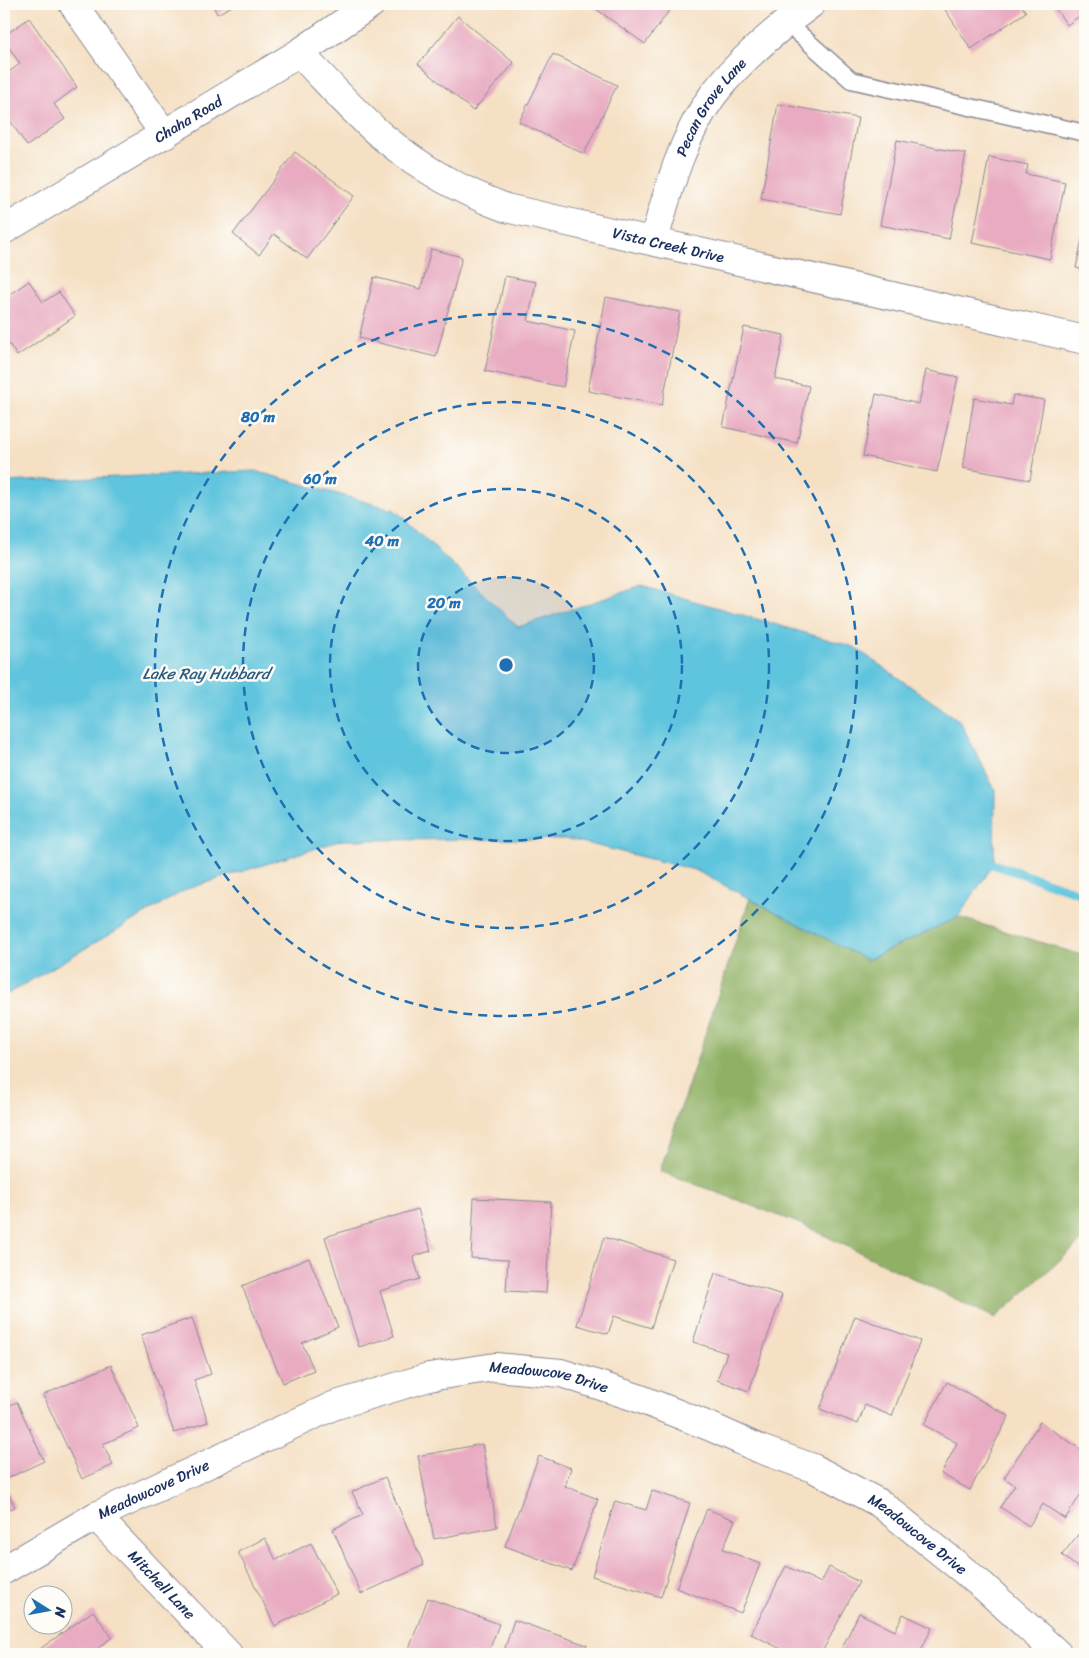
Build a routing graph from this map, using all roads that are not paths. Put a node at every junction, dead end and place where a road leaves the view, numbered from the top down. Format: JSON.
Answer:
{"nodes":[{"id":1,"x":73,"y":4,"type":"edge"},
{"id":2,"x":371,"y":4,"type":"edge"},
{"id":3,"x":811,"y":4,"type":"edge"},
{"id":4,"x":786,"y":22,"type":"junction"},
{"id":5,"x":299,"y":53,"type":"junction"},
{"id":6,"x":1085,"y":133,"type":"edge"},
{"id":7,"x":165,"y":135,"type":"junction"},
{"id":8,"x":4,"y":230,"type":"edge"},
{"id":9,"x":654,"y":240,"type":"junction"},
{"id":10,"x":1085,"y":340,"type":"edge"},
{"id":11,"x":96,"y":1516,"type":"junction"},
{"id":12,"x":4,"y":1570,"type":"edge"},
{"id":13,"x":228,"y":1654,"type":"edge"},
{"id":14,"x":1058,"y":1654,"type":"edge"}],
"edges":[{"from":1,"to":7,"type":"street"},
{"from":2,"to":5,"type":"street","name":"Chaha Road"},
{"from":3,"to":4,"type":"street","name":"Pecan Grove Lane"},
{"from":4,"to":6,"type":"lane"},
{"from":4,"to":9,"type":"street","name":"Pecan Grove Lane"},
{"from":5,"to":7,"type":"street","name":"Chaha Road"},
{"from":5,"to":9,"type":"street","name":"Vista Creek Drive"},
{"from":7,"to":8,"type":"street","name":"Chaha Road"},
{"from":9,"to":10,"type":"street","name":"Vista Creek Drive"},
{"from":11,"to":12,"type":"street","name":"Meadowcove Drive"},
{"from":11,"to":13,"type":"street","name":"Mitchell Lane"},
{"from":11,"to":14,"type":"street","name":"Meadowcove Drive"}]}
